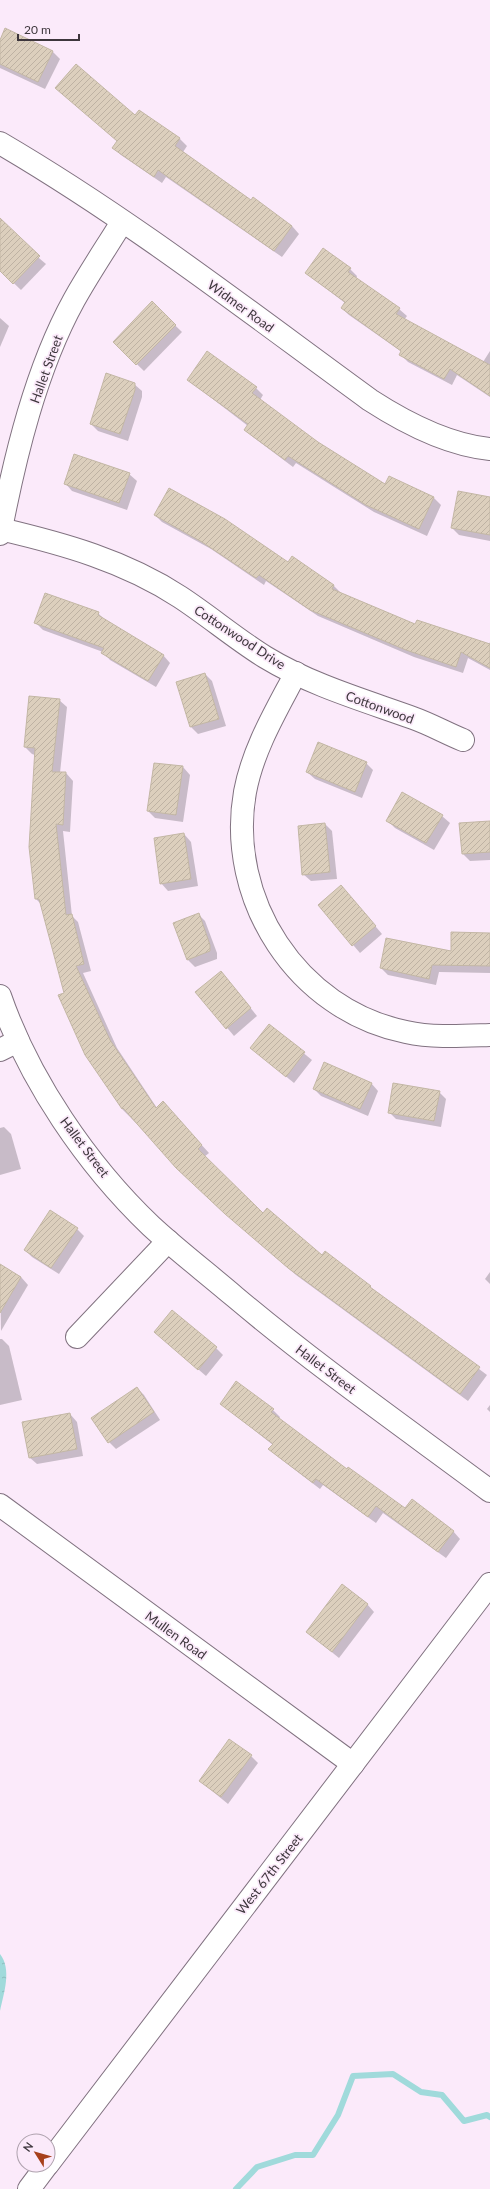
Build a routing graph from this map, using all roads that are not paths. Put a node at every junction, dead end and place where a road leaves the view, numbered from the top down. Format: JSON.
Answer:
{"nodes":[{"id":1,"x":0,"y":143,"type":"edge"},
{"id":2,"x":122,"y":222,"type":"junction"},
{"id":3,"x":490,"y":449,"type":"edge"},
{"id":4,"x":0,"y":530,"type":"edge"},
{"id":5,"x":296,"y":673,"type":"junction"},
{"id":6,"x":463,"y":740,"type":"dead end"},
{"id":7,"x":0,"y":996,"type":"edge"},
{"id":8,"x":490,"y":1035,"type":"edge"},
{"id":9,"x":9,"y":1046,"type":"edge"},
{"id":10,"x":168,"y":1240,"type":"junction"},
{"id":11,"x":77,"y":1337,"type":"dead end"},
{"id":12,"x":490,"y":1491,"type":"edge"},
{"id":13,"x":0,"y":1505,"type":"edge"},
{"id":14,"x":490,"y":1584,"type":"edge"},
{"id":15,"x":353,"y":1764,"type":"junction"},
{"id":16,"x":56,"y":2154,"type":"edge"},
{"id":17,"x":41,"y":2173,"type":"edge"},
{"id":18,"x":29,"y":2189,"type":"edge"}],
"edges":[{"from":1,"to":2,"type":"street","name":"Widmer Road"},
{"from":2,"to":3,"type":"street","name":"Widmer Road"},
{"from":2,"to":4,"type":"street","name":"Hallet Street"},
{"from":4,"to":5,"type":"street","name":"Cottonwood Drive"},
{"from":5,"to":6,"type":"street","name":"Cottonwood"},
{"from":5,"to":8,"type":"street","name":"Cottonwood Drive"},
{"from":7,"to":9,"type":"street","name":"Hallet Street"},
{"from":9,"to":10,"type":"street","name":"Hallet Street"},
{"from":10,"to":11,"type":"street"},
{"from":10,"to":12,"type":"street","name":"Hallet Street"},
{"from":13,"to":15,"type":"street","name":"Mullen Road"},
{"from":14,"to":15,"type":"street","name":"West 67th Street"},
{"from":15,"to":16,"type":"street","name":"West 67th Street"},
{"from":17,"to":18,"type":"street","name":"West 67th Street"}]}
